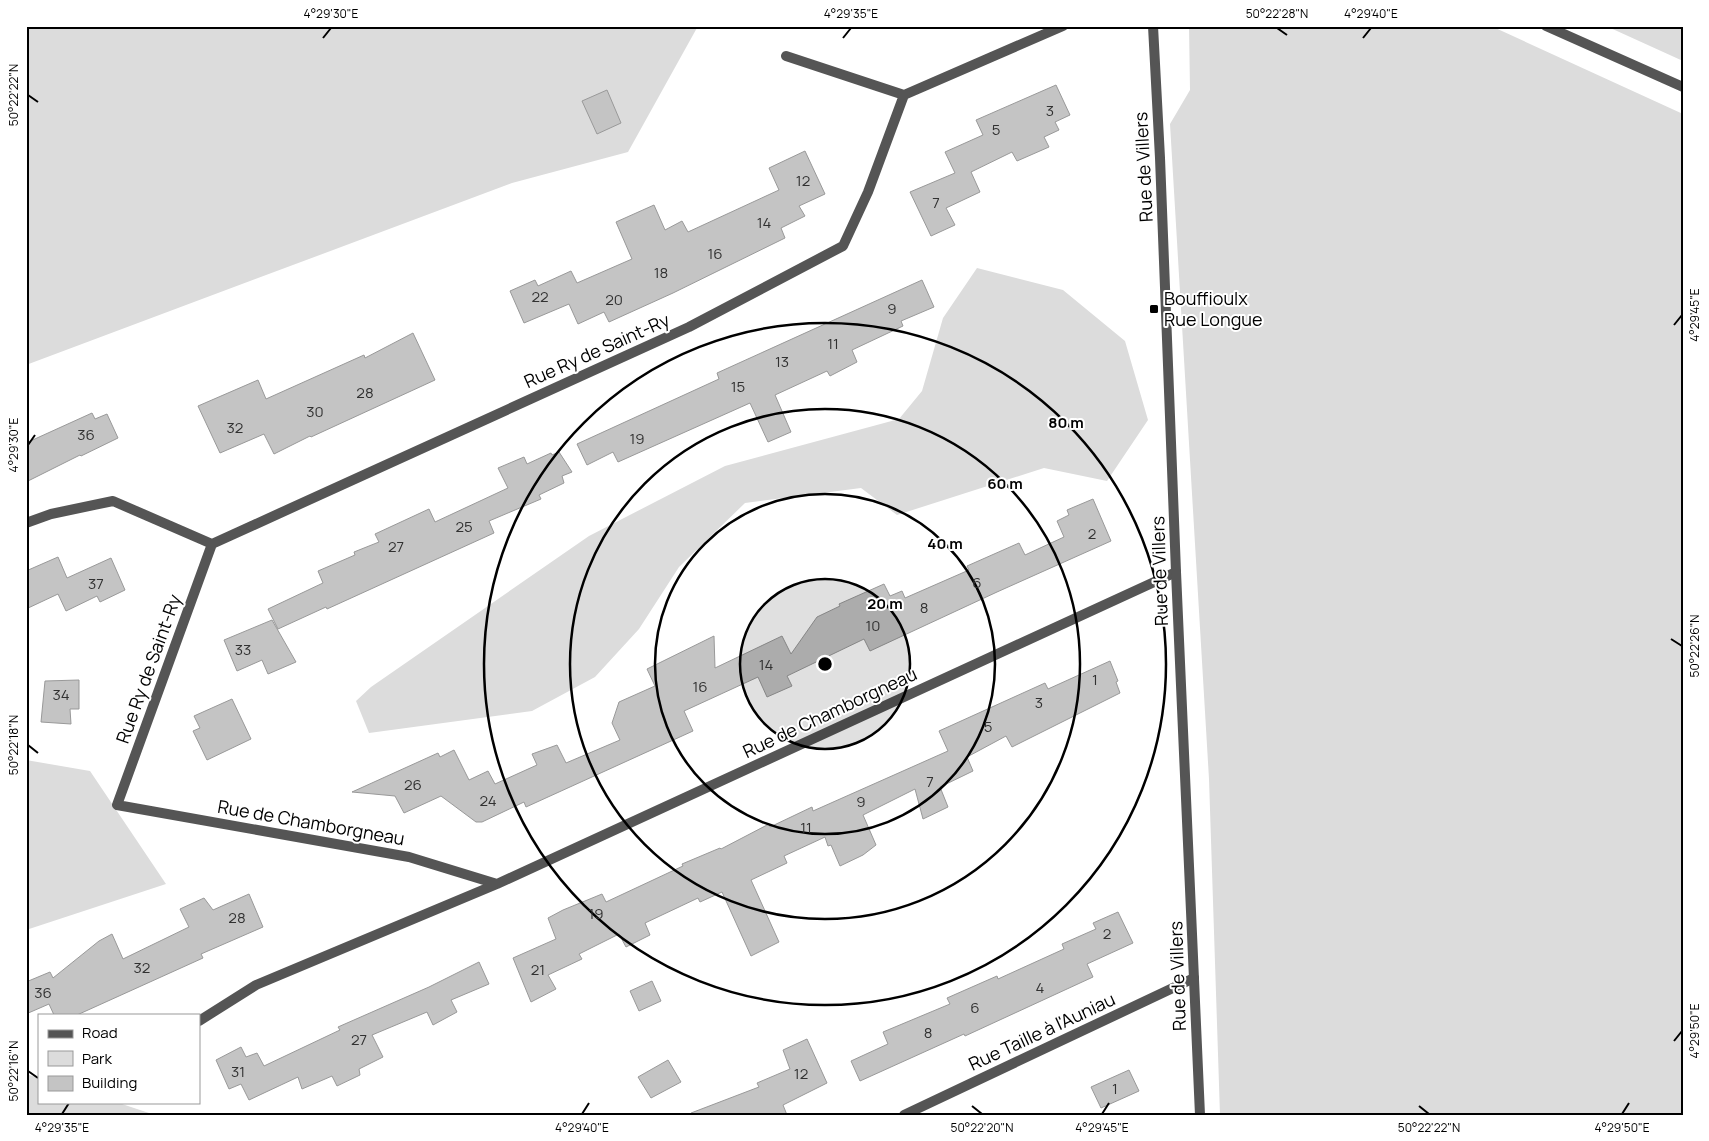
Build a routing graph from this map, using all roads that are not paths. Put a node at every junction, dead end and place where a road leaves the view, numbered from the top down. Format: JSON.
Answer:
{"nodes":[{"id":1,"x":1063,"y":26,"type":"edge"},
{"id":2,"x":1153,"y":26,"type":"edge"},
{"id":3,"x":1546,"y":26,"type":"edge"},
{"id":4,"x":786,"y":56,"type":"dead end"},
{"id":5,"x":1683,"y":87,"type":"edge"},
{"id":6,"x":904,"y":95,"type":"junction"},
{"id":7,"x":26,"y":523,"type":"edge"},
{"id":8,"x":212,"y":544,"type":"junction"},
{"id":9,"x":1176,"y":572,"type":"junction"},
{"id":10,"x":117,"y":806,"type":"joint"},
{"id":11,"x":497,"y":884,"type":"junction"},
{"id":12,"x":1194,"y":978,"type":"junction"},
{"id":13,"x":200,"y":1020,"type":"edge"},
{"id":14,"x":904,"y":1115,"type":"edge"},
{"id":15,"x":1200,"y":1115,"type":"edge"}],
"edges":[{"from":1,"to":6,"type":"street"},
{"from":2,"to":9,"type":"street","name":"Rue de Villers"},
{"from":3,"to":5,"type":"street"},
{"from":4,"to":6,"type":"street"},
{"from":6,"to":8,"type":"street","name":"Rue Ry de Saint-Ry"},
{"from":7,"to":8,"type":"street"},
{"from":8,"to":10,"type":"street","name":"Rue Ry de Saint-Ry"},
{"from":9,"to":11,"type":"street","name":"Rue de Chamborgneau"},
{"from":9,"to":12,"type":"street","name":"Rue de Villers"},
{"from":10,"to":11,"type":"street","name":"Rue de Chamborgneau"},
{"from":11,"to":13,"type":"street","name":"Rue de Chamborgneau"},
{"from":12,"to":14,"type":"street","name":"Rue Taille à l'Auniau"},
{"from":12,"to":15,"type":"street","name":"Rue de Villers"}]}
